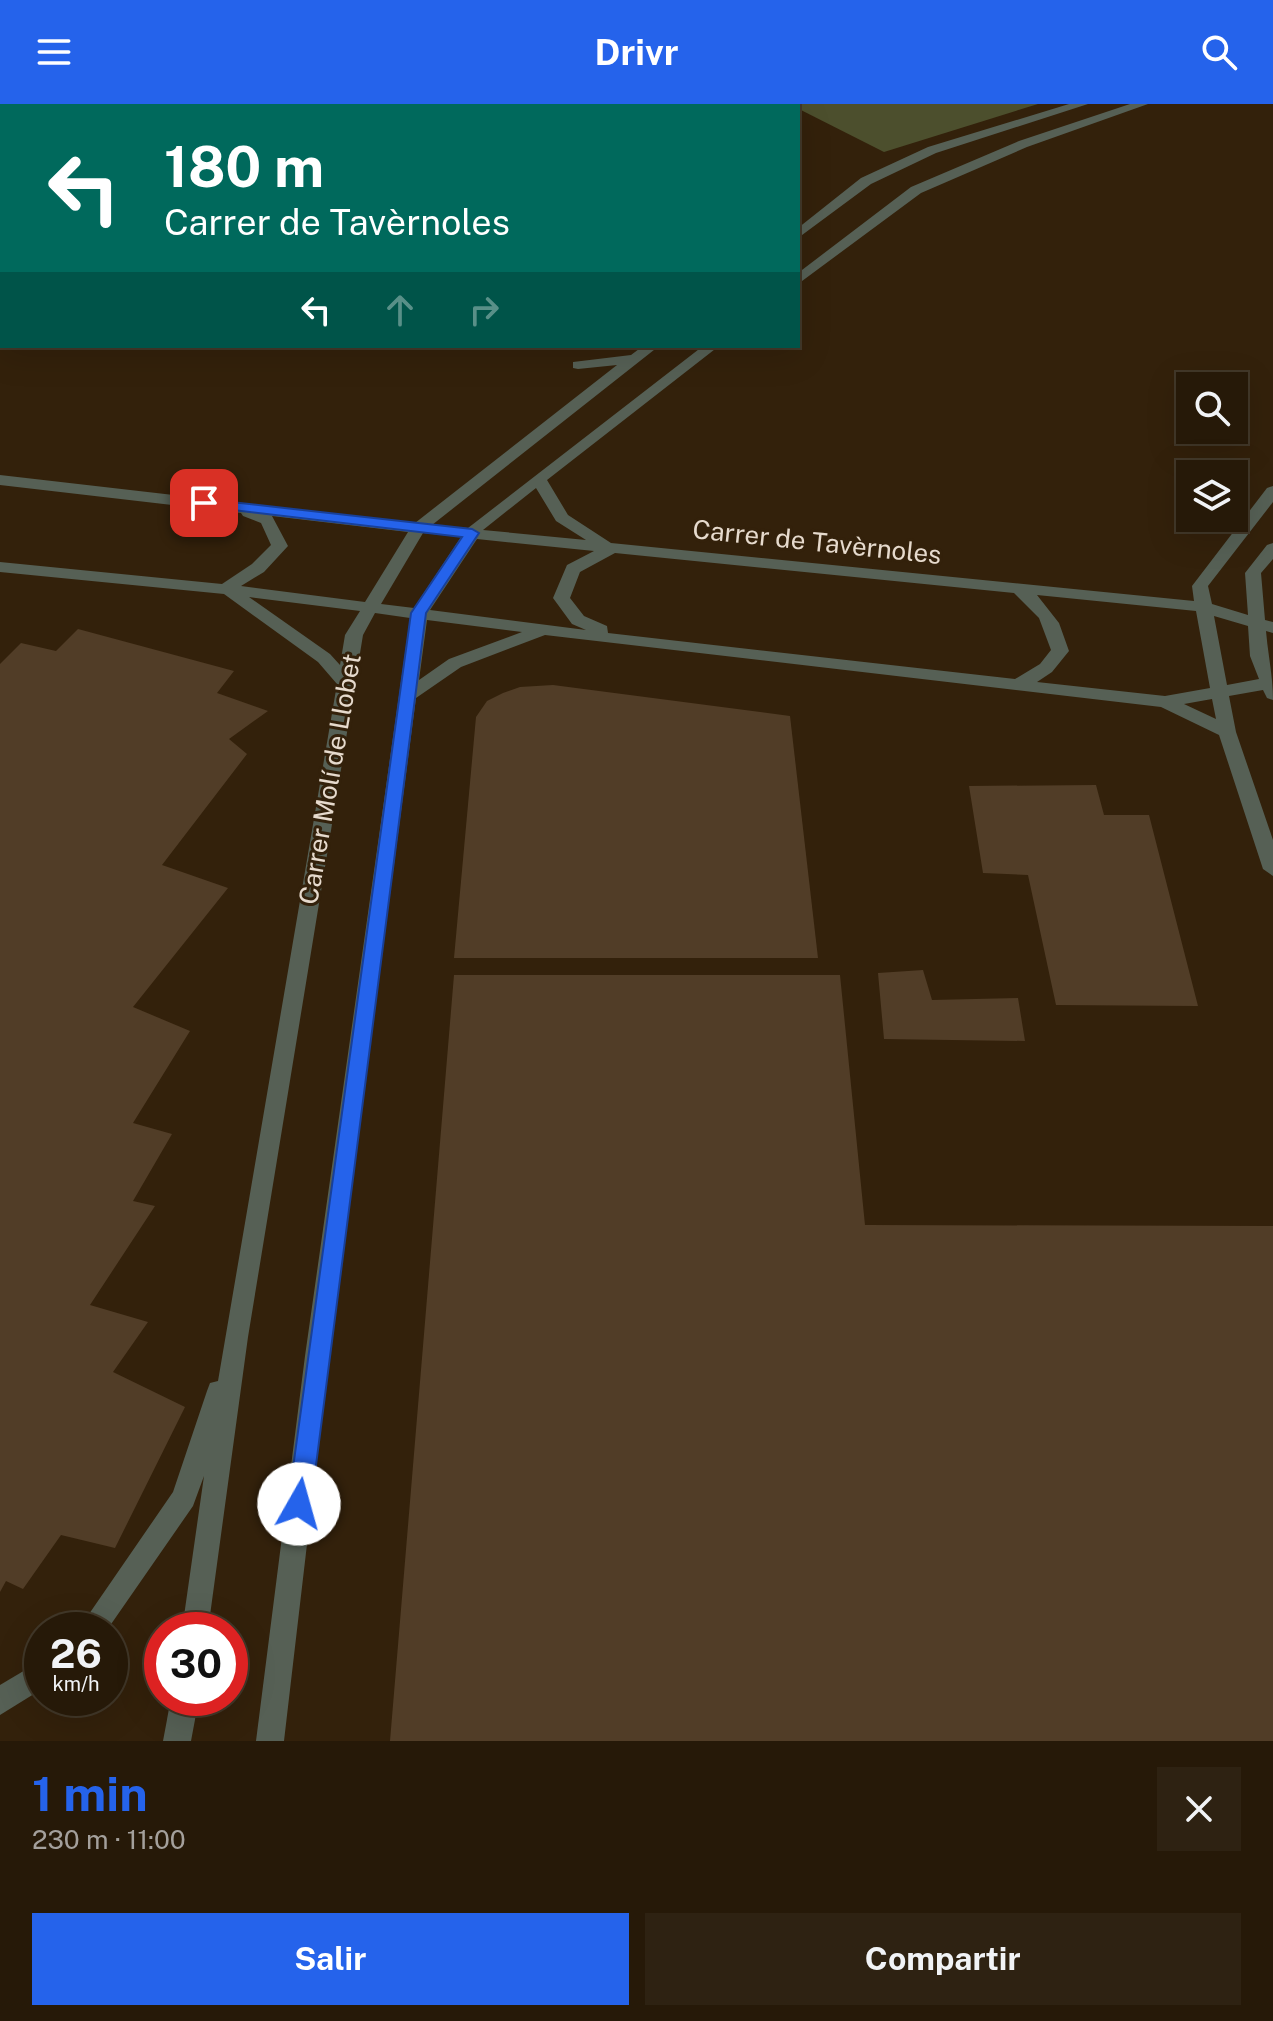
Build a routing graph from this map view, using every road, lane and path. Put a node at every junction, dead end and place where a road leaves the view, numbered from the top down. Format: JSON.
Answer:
{"nodes":[{"id":1,"x":1082,"y":104,"type":"edge"},
{"id":2,"x":1142,"y":104,"type":"edge"},
{"id":3,"x":800,"y":232,"type":"edge"},
{"id":4,"x":800,"y":278,"type":"edge"},
{"id":5,"x":649,"y":348,"type":"edge"},
{"id":6,"x":709,"y":348,"type":"edge"},
{"id":7,"x":635,"y":359,"type":"junction"},
{"id":8,"x":578,"y":365,"type":"dead end"},
{"id":9,"x":538,"y":479,"type":"junction"},
{"id":10,"x":0,"y":480,"type":"edge"},
{"id":11,"x":1273,"y":491,"type":"edge"},
{"id":12,"x":233,"y":507,"type":"junction"},
{"id":13,"x":418,"y":528,"type":"junction"},
{"id":14,"x":472,"y":533,"type":"junction"},
{"id":15,"x":611,"y":548,"type":"junction"},
{"id":16,"x":1273,"y":548,"type":"edge"},
{"id":17,"x":0,"y":567,"type":"edge"},
{"id":18,"x":20,"y":569,"type":"junction"},
{"id":19,"x":0,"y":577,"type":"edge"},
{"id":20,"x":1018,"y":588,"type":"junction"},
{"id":21,"x":225,"y":589,"type":"junction"},
{"id":22,"x":371,"y":607,"type":"junction"},
{"id":23,"x":1203,"y":607,"type":"junction"},
{"id":24,"x":419,"y":613,"type":"junction"},
{"id":25,"x":1265,"y":625,"type":"edge"},
{"id":26,"x":546,"y":630,"type":"junction"},
{"id":27,"x":624,"y":640,"type":"junction"},
{"id":28,"x":346,"y":683,"type":"junction"},
{"id":29,"x":1020,"y":684,"type":"junction"},
{"id":30,"x":1271,"y":689,"type":"edge"},
{"id":31,"x":1220,"y":692,"type":"junction"},
{"id":32,"x":407,"y":696,"type":"junction"},
{"id":33,"x":1165,"y":702,"type":"junction"},
{"id":34,"x":1227,"y":732,"type":"junction"},
{"id":35,"x":1273,"y":869,"type":"edge"},
{"id":36,"x":236,"y":1337,"type":"junction"},
{"id":37,"x":104,"y":1612,"type":"edge"},
{"id":38,"x":198,"y":1612,"type":"edge"},
{"id":39,"x":24,"y":1685,"type":"edge"},
{"id":40,"x":0,"y":1701,"type":"edge"},
{"id":41,"x":182,"y":1716,"type":"edge"},
{"id":42,"x":177,"y":1741,"type":"edge"},
{"id":43,"x":270,"y":1741,"type":"edge"}],
"edges":[{"from":1,"to":3,"type":"street"},
{"from":2,"to":4,"type":"street"},
{"from":5,"to":7,"type":"street","name":"Carrer Molí de Llobet"},
{"from":6,"to":9,"type":"street"},
{"from":7,"to":8,"type":"street"},
{"from":7,"to":13,"type":"street","name":"Carrer Molí de Llobet"},
{"from":9,"to":14,"type":"street"},
{"from":9,"to":15,"type":"street","name":"Carrer de Tavèrnoles"},
{"from":10,"to":12,"type":"street","name":"Carrer de Tavèrnoles"},
{"from":11,"to":23,"type":"street"},
{"from":12,"to":13,"type":"street","name":"Carrer de Tavèrnoles"},
{"from":12,"to":21,"type":"street","name":"Carrer de Tavèrnoles"},
{"from":13,"to":14,"type":"street","name":"Carrer de Tavèrnoles"},
{"from":13,"to":22,"type":"street","name":"Carrer Molí de Llobet"},
{"from":14,"to":15,"type":"street","name":"Carrer de Tavèrnoles"},
{"from":14,"to":24,"type":"street"},
{"from":15,"to":20,"type":"street","name":"Carrer de Tavèrnoles"},
{"from":15,"to":27,"type":"street"},
{"from":16,"to":25,"type":"street"},
{"from":17,"to":18,"type":"street"},
{"from":18,"to":19,"type":"street"},
{"from":18,"to":21,"type":"street"},
{"from":20,"to":23,"type":"street","name":"Carrer de Tavèrnoles"},
{"from":20,"to":29,"type":"street"},
{"from":21,"to":22,"type":"street"},
{"from":21,"to":28,"type":"street"},
{"from":22,"to":24,"type":"street"},
{"from":22,"to":28,"type":"street","name":"Carrer Molí de Llobet"},
{"from":23,"to":25,"type":"street","name":"Carrer de Tavèrnoles"},
{"from":23,"to":31,"type":"street"},
{"from":24,"to":26,"type":"street"},
{"from":24,"to":32,"type":"street"},
{"from":25,"to":30,"type":"street"},
{"from":26,"to":27,"type":"street"},
{"from":26,"to":32,"type":"street"},
{"from":27,"to":29,"type":"street"},
{"from":28,"to":36,"type":"street","name":"Carrer Molí de Llobet"},
{"from":29,"to":33,"type":"street"},
{"from":30,"to":31,"type":"street"},
{"from":31,"to":33,"type":"street"},
{"from":31,"to":34,"type":"street"},
{"from":32,"to":43,"type":"street"},
{"from":33,"to":34,"type":"street"},
{"from":34,"to":35,"type":"street"},
{"from":36,"to":37,"type":"street","name":"Carrer Molí de Llobet"},
{"from":36,"to":38,"type":"street","name":"Carrer Molí de Llobet"},
{"from":39,"to":40,"type":"street"},
{"from":41,"to":42,"type":"street"}]}
